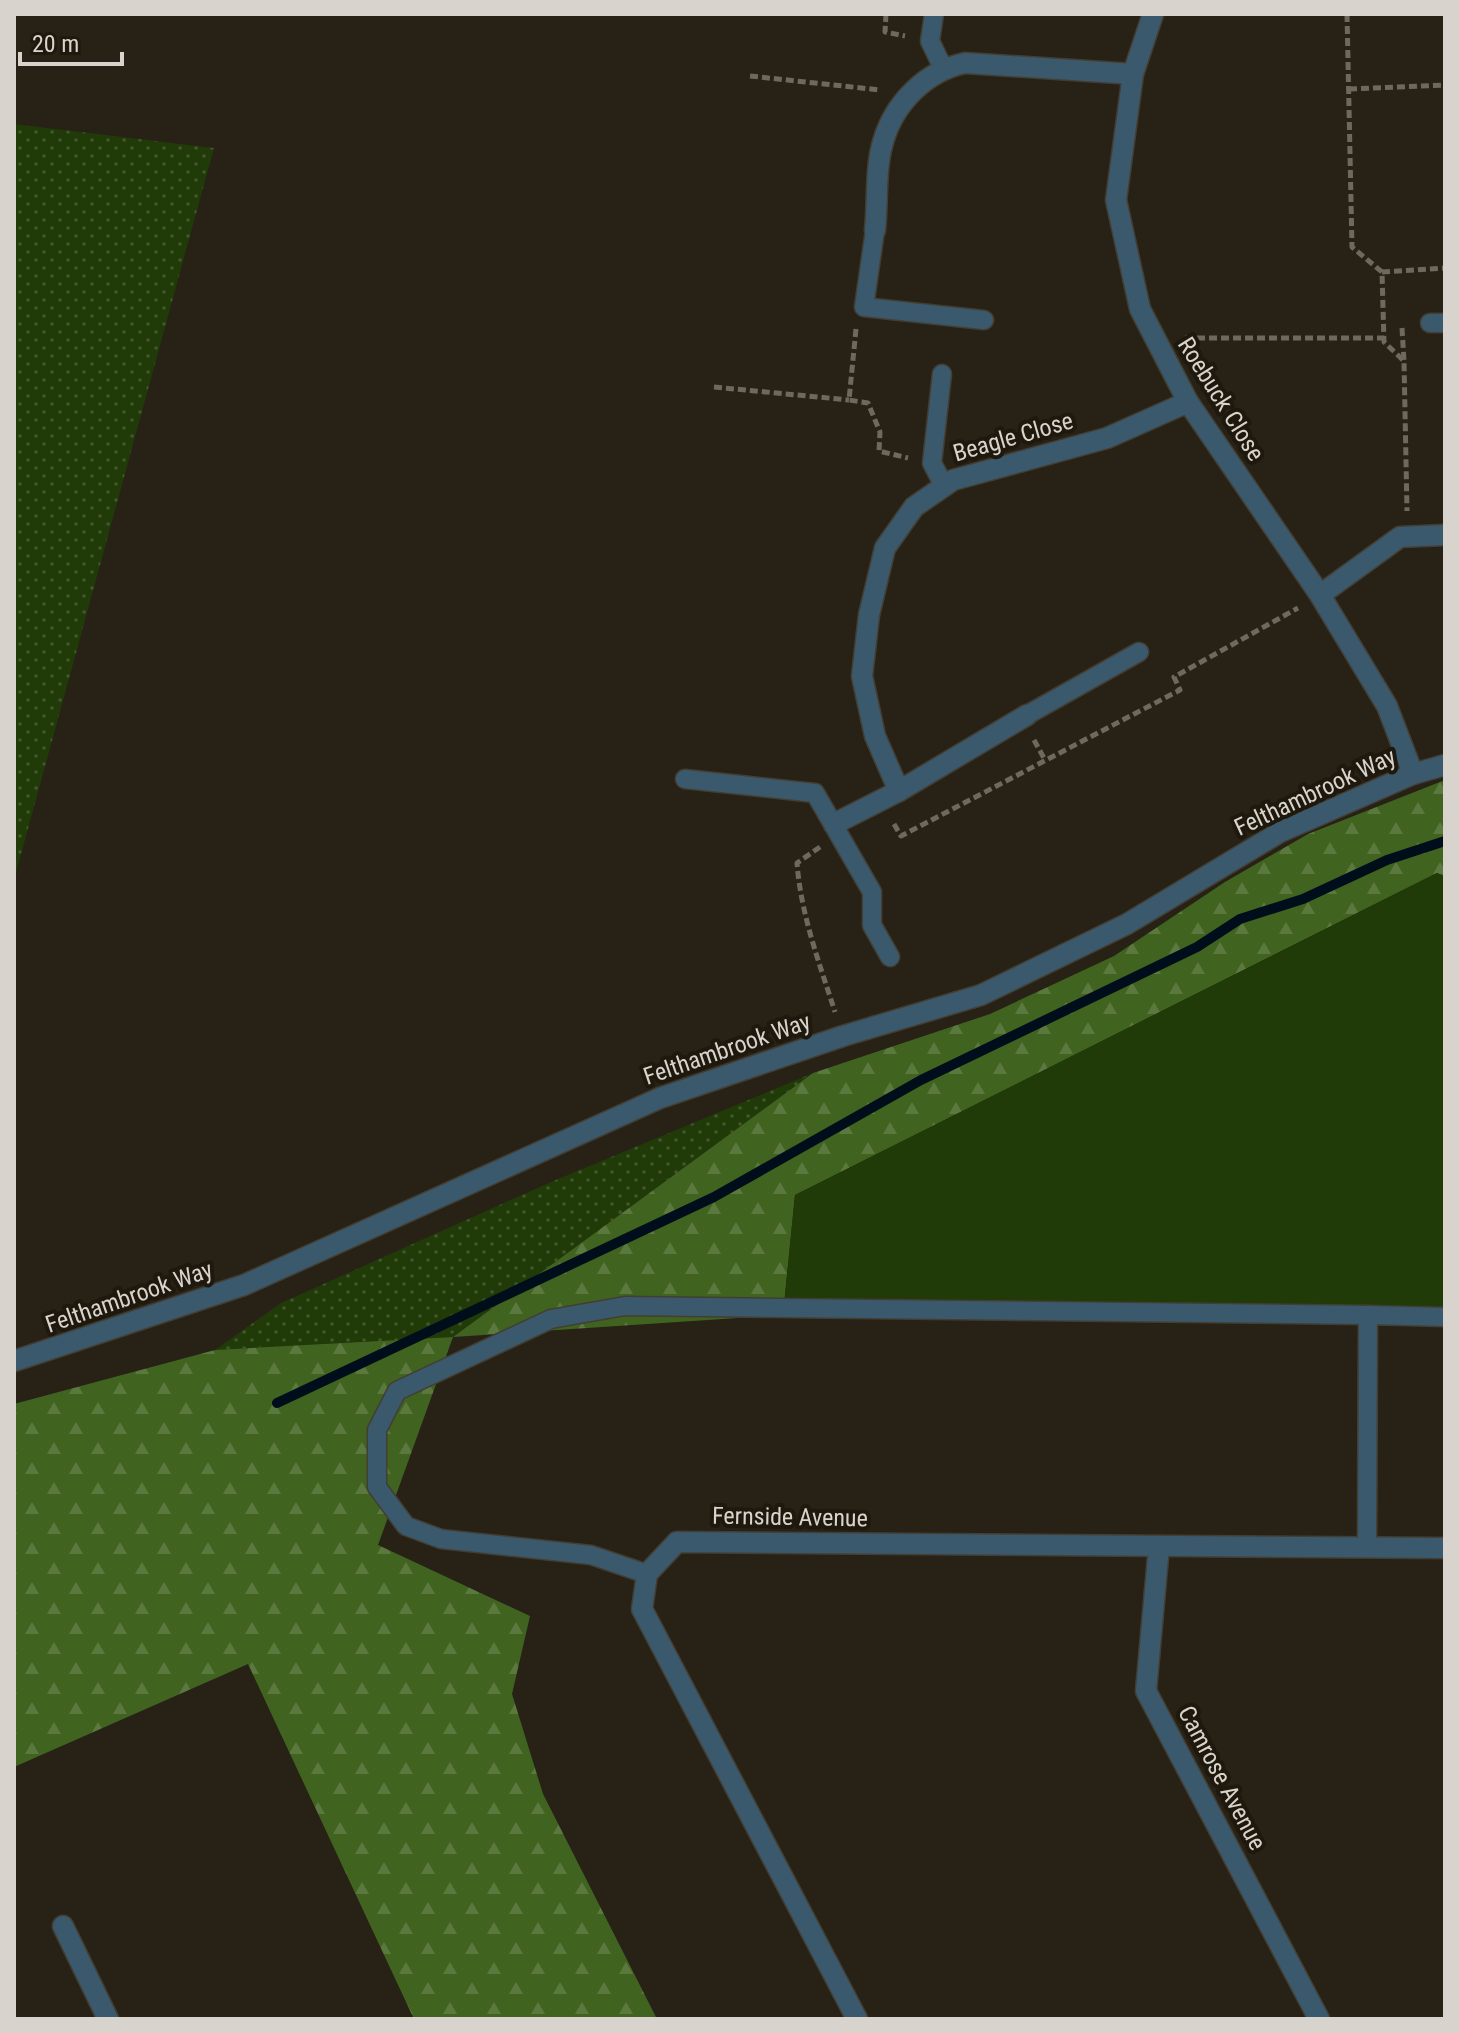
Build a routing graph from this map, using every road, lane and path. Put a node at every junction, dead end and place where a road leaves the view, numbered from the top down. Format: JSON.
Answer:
{"nodes":[{"id":1,"x":886,"y":14,"type":"edge"},
{"id":2,"x":934,"y":14,"type":"edge"},
{"id":3,"x":1153,"y":14,"type":"edge"},
{"id":4,"x":1347,"y":14,"type":"edge"},
{"id":5,"x":930,"y":41,"type":"junction"},
{"id":6,"x":943,"y":68,"type":"junction"},
{"id":7,"x":1133,"y":74,"type":"junction"},
{"id":8,"x":750,"y":76,"type":"dead end"},
{"id":9,"x":1445,"y":85,"type":"edge"},
{"id":10,"x":1349,"y":89,"type":"junction"},
{"id":11,"x":905,"y":100,"type":"junction"},
{"id":12,"x":875,"y":230,"type":"joint"},
{"id":13,"x":1445,"y":268,"type":"edge"},
{"id":14,"x":1382,"y":272,"type":"junction"},
{"id":15,"x":864,"y":307,"type":"junction"},
{"id":16,"x":984,"y":320,"type":"dead end"},
{"id":17,"x":1384,"y":338,"type":"junction"},
{"id":18,"x":1156,"y":346,"type":"junction"},
{"id":19,"x":942,"y":374,"type":"dead end"},
{"id":20,"x":714,"y":387,"type":"dead end"},
{"id":21,"x":849,"y":400,"type":"junction"},
{"id":22,"x":1188,"y":402,"type":"junction"},
{"id":23,"x":932,"y":463,"type":"junction"},
{"id":24,"x":944,"y":486,"type":"junction"},
{"id":25,"x":1445,"y":535,"type":"edge"},
{"id":26,"x":1408,"y":536,"type":"junction"},
{"id":27,"x":1320,"y":595,"type":"junction"},
{"id":28,"x":1139,"y":652,"type":"dead end"},
{"id":29,"x":1027,"y":715,"type":"joint"},
{"id":30,"x":1445,"y":765,"type":"edge"},
{"id":31,"x":1413,"y":774,"type":"junction"},
{"id":32,"x":685,"y":779,"type":"dead end"},
{"id":33,"x":899,"y":791,"type":"junction"},
{"id":34,"x":880,"y":801,"type":"junction"},
{"id":35,"x":838,"y":830,"type":"junction"},
{"id":36,"x":890,"y":957,"type":"dead end"},
{"id":37,"x":843,"y":1036,"type":"junction"},
{"id":38,"x":1368,"y":1315,"type":"junction"},
{"id":39,"x":1445,"y":1317,"type":"edge"},
{"id":40,"x":14,"y":1361,"type":"edge"},
{"id":41,"x":1159,"y":1546,"type":"junction"},
{"id":42,"x":1367,"y":1547,"type":"junction"},
{"id":43,"x":1445,"y":1548,"type":"edge"},
{"id":44,"x":647,"y":1574,"type":"junction"},
{"id":45,"x":63,"y":1926,"type":"dead end"},
{"id":46,"x":108,"y":2019,"type":"edge"},
{"id":47,"x":857,"y":2019,"type":"edge"},
{"id":48,"x":1319,"y":2019,"type":"edge"}],
"edges":[{"from":1,"to":5,"type":"path"},
{"from":2,"to":5,"type":"lane"},
{"from":3,"to":7,"type":"street","name":"Roebuck Close"},
{"from":4,"to":10,"type":"path"},
{"from":5,"to":6,"type":"lane"},
{"from":6,"to":7,"type":"street"},
{"from":6,"to":11,"type":"street"},
{"from":7,"to":18,"type":"street","name":"Roebuck Close"},
{"from":8,"to":11,"type":"path"},
{"from":9,"to":10,"type":"path"},
{"from":10,"to":14,"type":"path"},
{"from":11,"to":12,"type":"street"},
{"from":12,"to":15,"type":"lane"},
{"from":13,"to":14,"type":"path"},
{"from":14,"to":17,"type":"path"},
{"from":15,"to":16,"type":"lane"},
{"from":15,"to":21,"type":"path"},
{"from":17,"to":18,"type":"path"},
{"from":17,"to":26,"type":"path"},
{"from":18,"to":22,"type":"street","name":"Roebuck Close"},
{"from":19,"to":23,"type":"lane"},
{"from":20,"to":21,"type":"path"},
{"from":21,"to":23,"type":"path"},
{"from":22,"to":24,"type":"street","name":"Beagle Close"},
{"from":22,"to":27,"type":"street","name":"Roebuck Close"},
{"from":23,"to":24,"type":"lane"},
{"from":24,"to":33,"type":"street","name":"Beagle Close"},
{"from":25,"to":26,"type":"street"},
{"from":26,"to":27,"type":"street"},
{"from":27,"to":31,"type":"street","name":"Roebuck Close"},
{"from":27,"to":34,"type":"path"},
{"from":28,"to":29,"type":"lane"},
{"from":29,"to":33,"type":"street"},
{"from":30,"to":31,"type":"street","name":"Felthambrook Way"},
{"from":31,"to":37,"type":"street","name":"Felthambrook Way"},
{"from":32,"to":35,"type":"lane"},
{"from":33,"to":34,"type":"street"},
{"from":34,"to":35,"type":"street"},
{"from":35,"to":36,"type":"lane"},
{"from":35,"to":37,"type":"path"},
{"from":37,"to":40,"type":"street","name":"Felthambrook Way"},
{"from":38,"to":39,"type":"lane"},
{"from":38,"to":42,"type":"lane"},
{"from":38,"to":44,"type":"lane"},
{"from":41,"to":42,"type":"street","name":"Fernside Avenue"},
{"from":41,"to":44,"type":"street","name":"Fernside Avenue"},
{"from":41,"to":48,"type":"street","name":"Camrose Avenue"},
{"from":42,"to":43,"type":"street","name":"Fernside Avenue"},
{"from":44,"to":47,"type":"street"},
{"from":45,"to":46,"type":"street"}]}
